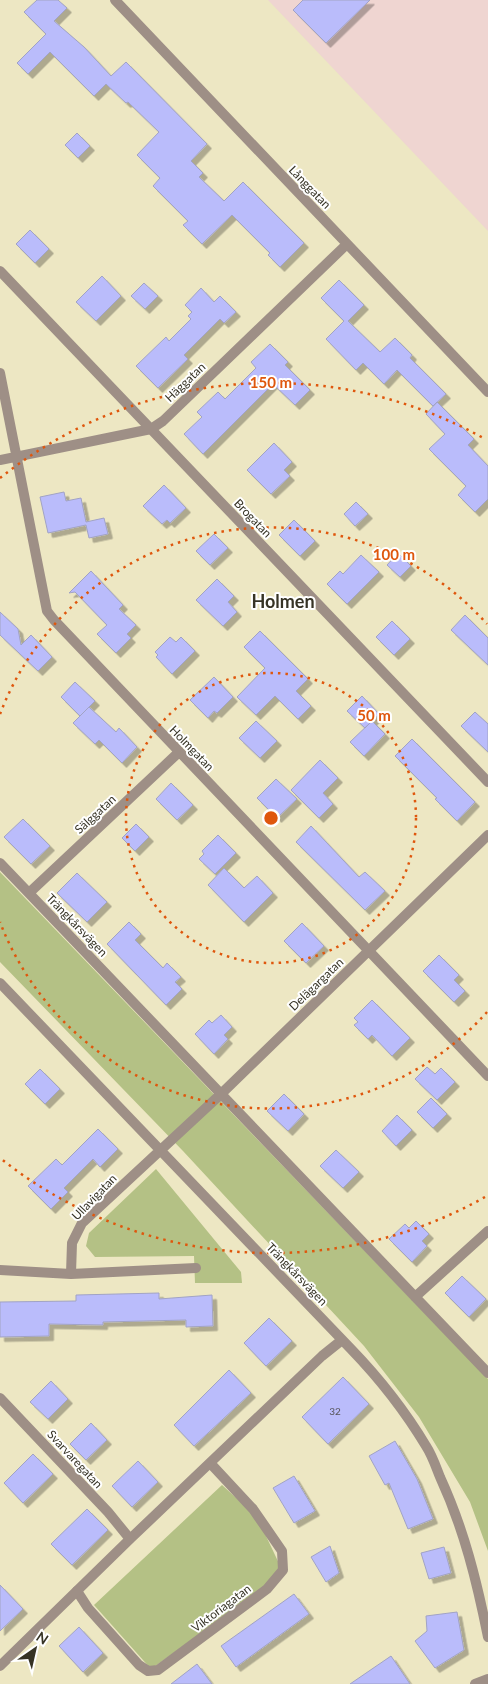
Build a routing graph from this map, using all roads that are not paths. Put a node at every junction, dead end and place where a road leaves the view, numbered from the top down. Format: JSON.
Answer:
{"nodes":[{"id":1,"x":115,"y":0,"type":"edge"},
{"id":2,"x":347,"y":244,"type":"junction"},
{"id":3,"x":0,"y":271,"type":"edge"},
{"id":4,"x":0,"y":374,"type":"edge"},
{"id":5,"x":488,"y":392,"type":"edge"},
{"id":6,"x":151,"y":429,"type":"junction"},
{"id":7,"x":16,"y":456,"type":"junction"},
{"id":8,"x":0,"y":460,"type":"edge"},
{"id":9,"x":178,"y":753,"type":"junction"},
{"id":10,"x":488,"y":782,"type":"edge"},
{"id":11,"x":488,"y":835,"type":"edge"},
{"id":12,"x":0,"y":863,"type":"edge"},
{"id":13,"x":30,"y":893,"type":"junction"},
{"id":14,"x":368,"y":950,"type":"junction"},
{"id":15,"x":0,"y":983,"type":"edge"},
{"id":16,"x":488,"y":1076,"type":"edge"},
{"id":17,"x":221,"y":1094,"type":"junction"},
{"id":18,"x":160,"y":1150,"type":"junction"},
{"id":19,"x":488,"y":1231,"type":"edge"},
{"id":20,"x":196,"y":1268,"type":"dead end"},
{"id":21,"x":0,"y":1270,"type":"edge"},
{"id":22,"x":71,"y":1274,"type":"junction"},
{"id":23,"x":416,"y":1297,"type":"junction"},
{"id":24,"x":342,"y":1340,"type":"junction"},
{"id":25,"x":488,"y":1373,"type":"edge"},
{"id":26,"x":0,"y":1398,"type":"edge"},
{"id":27,"x":210,"y":1464,"type":"junction"},
{"id":28,"x":130,"y":1539,"type":"junction"},
{"id":29,"x":77,"y":1591,"type":"junction"},
{"id":30,"x":488,"y":1638,"type":"edge"},
{"id":31,"x":0,"y":1666,"type":"edge"},
{"id":32,"x":488,"y":1679,"type":"edge"},
{"id":33,"x":475,"y":1684,"type":"edge"}],
"edges":[{"from":1,"to":2,"type":"street","name":"Långgatan"},
{"from":2,"to":5,"type":"street","name":"Långgatan"},
{"from":2,"to":6,"type":"street","name":"Häggatan"},
{"from":3,"to":6,"type":"street","name":"Brogatan"},
{"from":4,"to":7,"type":"street","name":"Holmgatan"},
{"from":6,"to":7,"type":"street","name":"Häggatan"},
{"from":6,"to":10,"type":"street","name":"Brogatan"},
{"from":7,"to":8,"type":"street","name":"Häggatan"},
{"from":7,"to":9,"type":"street","name":"Holmgatan"},
{"from":9,"to":13,"type":"street","name":"Sälggatan"},
{"from":9,"to":14,"type":"street","name":"Holmgatan"},
{"from":11,"to":14,"type":"street","name":"Delägargatan"},
{"from":12,"to":13,"type":"street","name":"Trängkårsvägen"},
{"from":13,"to":17,"type":"street","name":"Trängkårsvägen"},
{"from":14,"to":16,"type":"street","name":"Holmgatan"},
{"from":14,"to":17,"type":"street","name":"Delägargatan"},
{"from":15,"to":18,"type":"street","name":"Trängkårsvägen"},
{"from":17,"to":18,"type":"street","name":"Delägargatan"},
{"from":17,"to":23,"type":"street","name":"Trängkårsvägen"},
{"from":18,"to":22,"type":"street","name":"Ullavigatan"},
{"from":18,"to":24,"type":"street","name":"Trängkårsvägen"},
{"from":19,"to":23,"type":"street"},
{"from":20,"to":22,"type":"street"},
{"from":21,"to":22,"type":"street"},
{"from":23,"to":25,"type":"street","name":"Trängkårsvägen"},
{"from":24,"to":27,"type":"street"},
{"from":24,"to":30,"type":"street","name":"Trängkårsvägen"},
{"from":26,"to":28,"type":"street","name":"Svarvaregatan"},
{"from":27,"to":28,"type":"street"},
{"from":27,"to":29,"type":"street","name":"Viktoriagatan"},
{"from":28,"to":29,"type":"street"},
{"from":29,"to":31,"type":"street"},
{"from":32,"to":33,"type":"street"}]}
